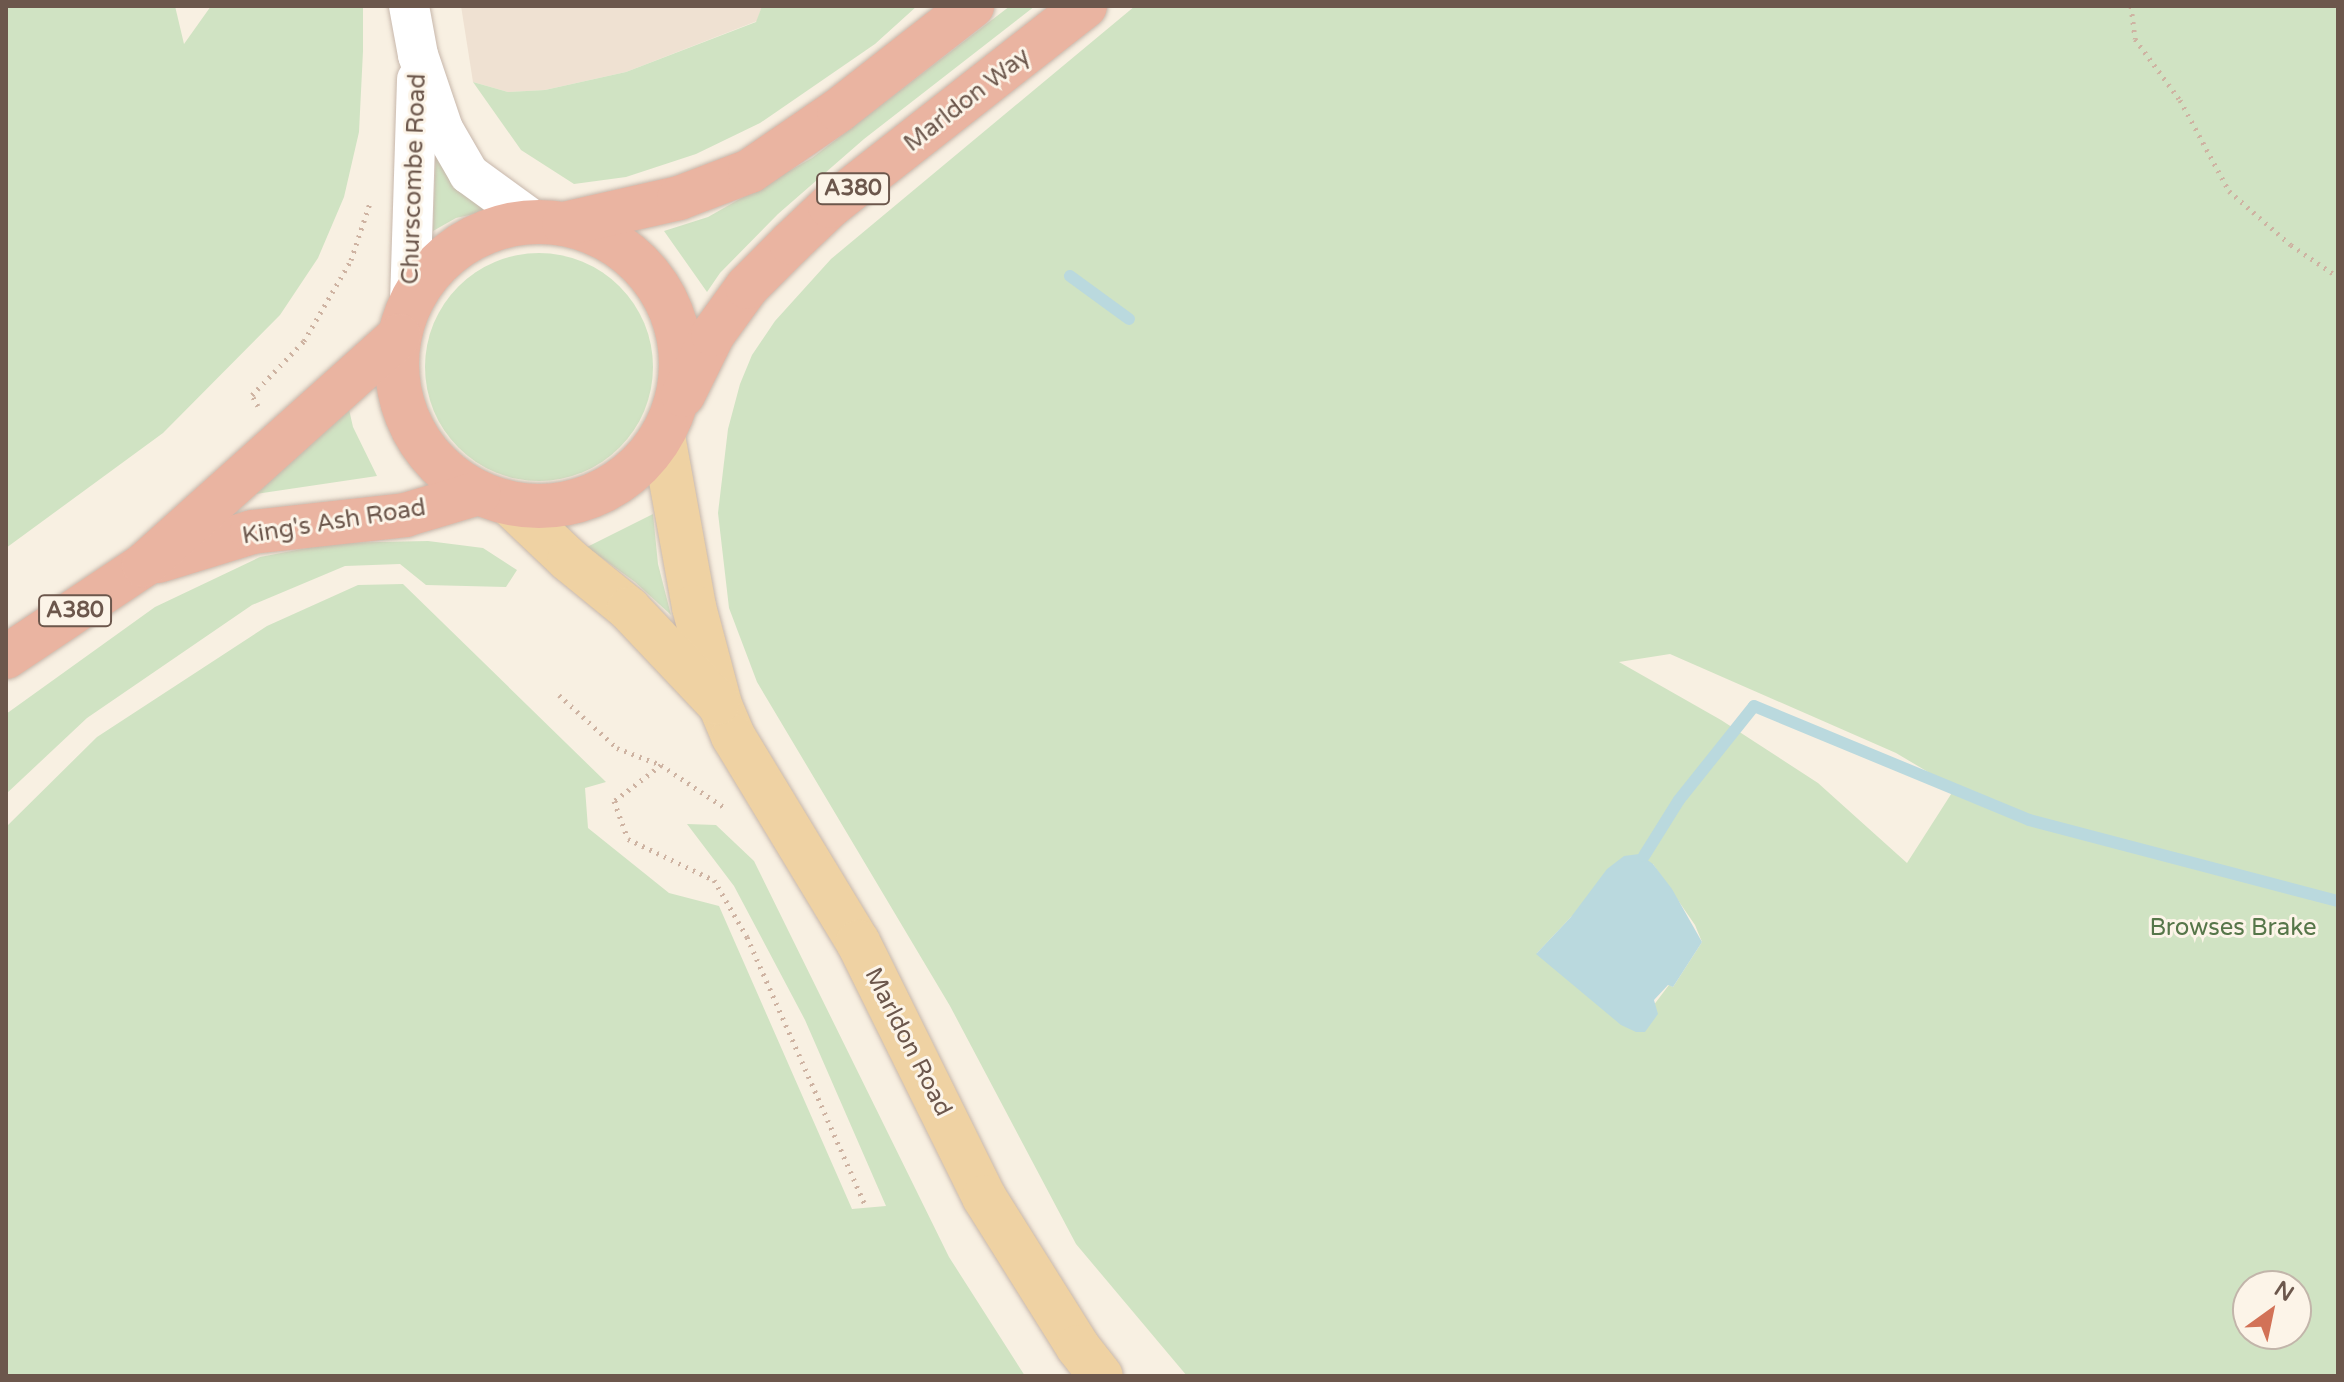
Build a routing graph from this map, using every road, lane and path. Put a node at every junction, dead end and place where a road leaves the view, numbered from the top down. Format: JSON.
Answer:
{"nodes":[{"id":1,"x":409,"y":6,"type":"edge"},
{"id":2,"x":972,"y":6,"type":"edge"},
{"id":3,"x":1085,"y":6,"type":"edge"},
{"id":4,"x":2131,"y":6,"type":"edge"},
{"id":5,"x":418,"y":55,"type":"junction"},
{"id":6,"x":372,"y":193,"type":"dead end"},
{"id":7,"x":549,"y":223,"type":"junction"},
{"id":8,"x":2338,"y":277,"type":"edge"},
{"id":9,"x":405,"y":320,"type":"junction"},
{"id":10,"x":668,"y":426,"type":"junction"},
{"id":11,"x":281,"y":442,"type":"junction"},
{"id":12,"x":495,"y":499,"type":"junction"},
{"id":13,"x":144,"y":565,"type":"junction"},
{"id":14,"x":6,"y":657,"type":"edge"},
{"id":15,"x":559,"y":695,"type":"dead end"},
{"id":16,"x":720,"y":705,"type":"junction"},
{"id":17,"x":661,"y":765,"type":"junction"},
{"id":18,"x":738,"y":817,"type":"dead end"},
{"id":19,"x":866,"y":1207,"type":"dead end"},
{"id":20,"x":1101,"y":1376,"type":"edge"}],
"edges":[{"from":1,"to":5,"type":"street","name":"Churscombe Road"},
{"from":2,"to":7,"type":"highway"},
{"from":3,"to":10,"type":"highway","name":"Marldon Way","number":"A380"},
{"from":4,"to":8,"type":"path"},
{"from":5,"to":7,"type":"street","name":"Churscombe Road"},
{"from":5,"to":9,"type":"street","name":"Churscombe Road"},
{"from":6,"to":11,"type":"path"},
{"from":7,"to":9,"type":"highway"},
{"from":7,"to":10,"type":"highway"},
{"from":9,"to":11,"type":"highway","name":"King's Ash Road","number":"A380"},
{"from":9,"to":12,"type":"highway"},
{"from":10,"to":12,"type":"highway"},
{"from":10,"to":16,"type":"main road","name":"Marldon Road"},
{"from":11,"to":13,"type":"highway","name":"King's Ash Road","number":"A380"},
{"from":12,"to":13,"type":"highway","name":"King's Ash Road","number":"A380"},
{"from":12,"to":16,"type":"main road","name":"Marldon Road"},
{"from":13,"to":14,"type":"highway","name":"King's Ash Road","number":"A380"},
{"from":15,"to":17,"type":"path"},
{"from":16,"to":20,"type":"main road","name":"Marldon Road"},
{"from":17,"to":18,"type":"path"},
{"from":17,"to":19,"type":"path"}]}
